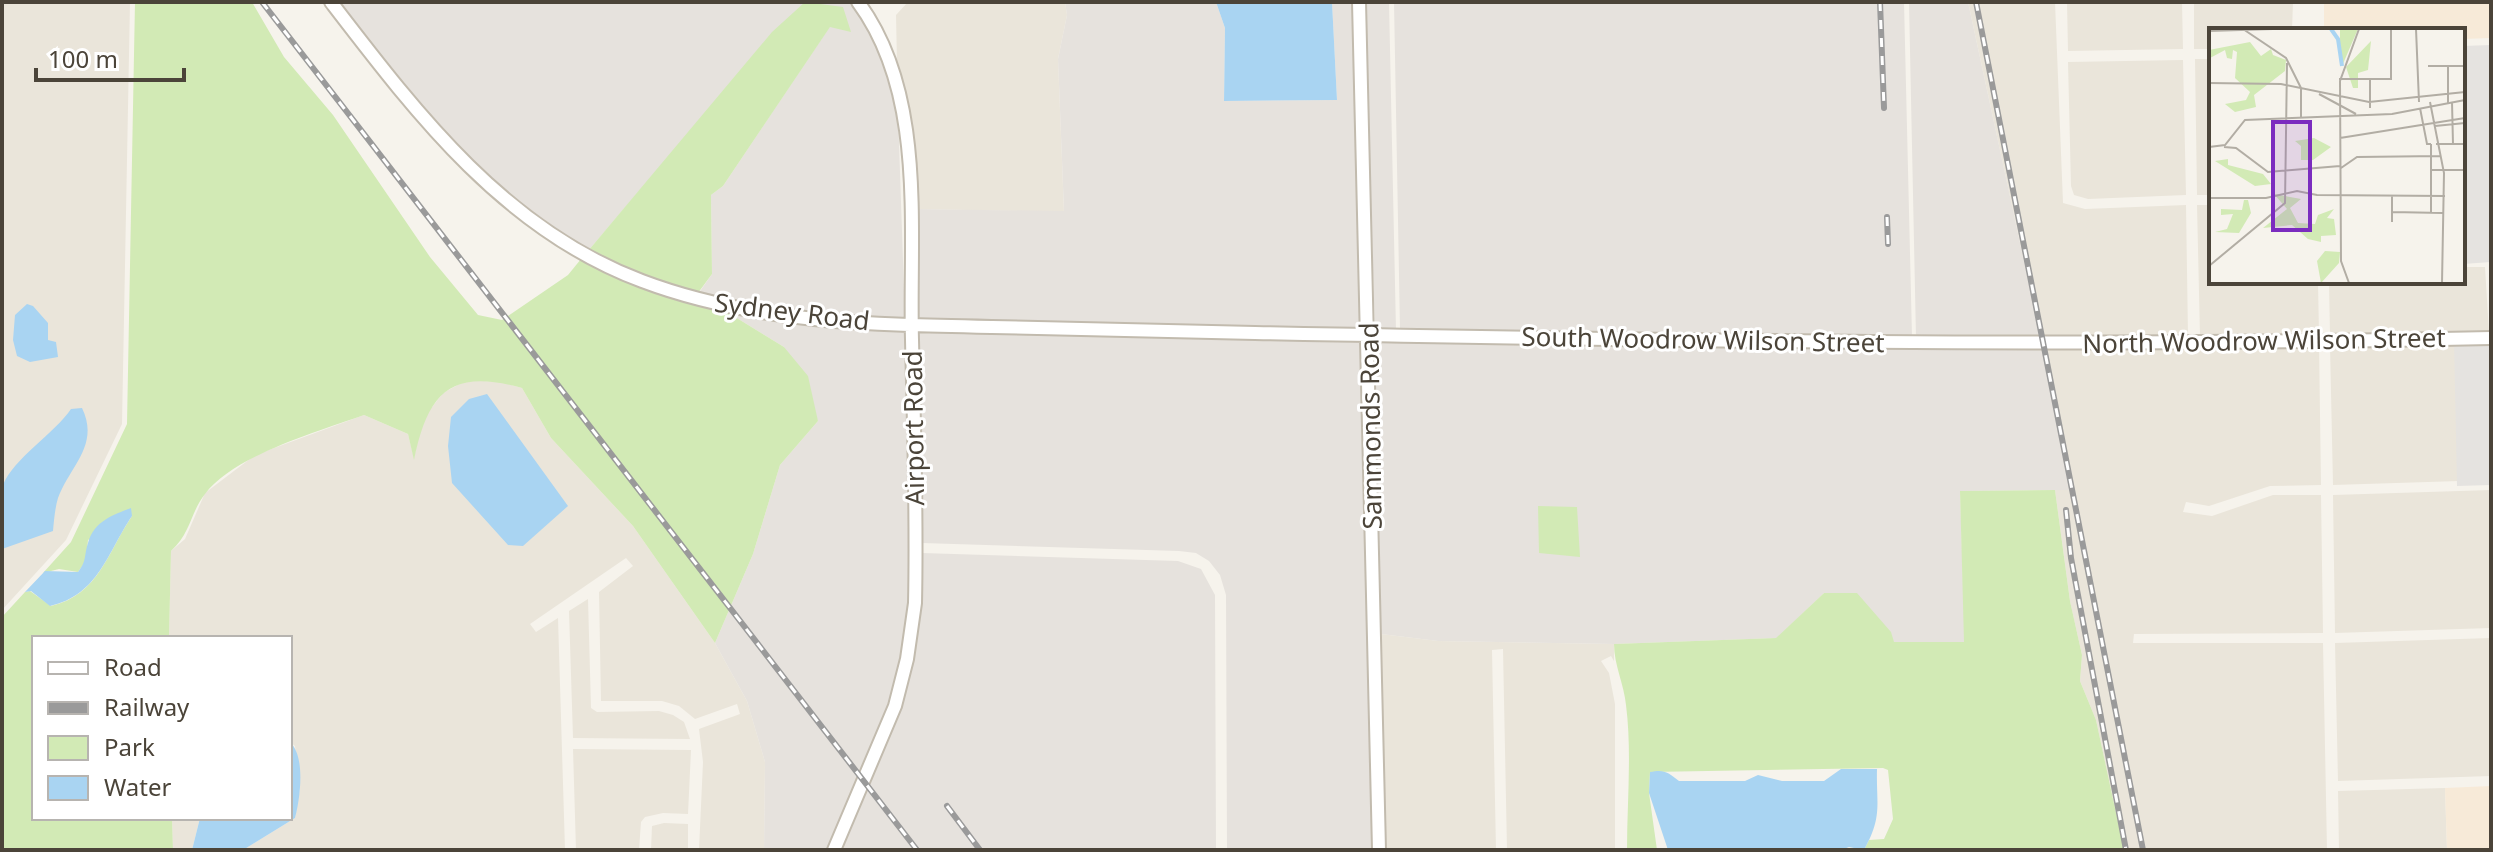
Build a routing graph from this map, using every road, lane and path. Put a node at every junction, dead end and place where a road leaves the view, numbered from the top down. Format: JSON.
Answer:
{"nodes":[{"id":1,"x":331,"y":2,"type":"edge"},
{"id":2,"x":858,"y":2,"type":"edge"},
{"id":3,"x":1359,"y":2,"type":"edge"},
{"id":4,"x":911,"y":325,"type":"junction"},
{"id":5,"x":1369,"y":335,"type":"junction"},
{"id":6,"x":2491,"y":338,"type":"edge"},
{"id":7,"x":2037,"y":345,"type":"joint"},
{"id":8,"x":834,"y":850,"type":"edge"},
{"id":9,"x":1379,"y":850,"type":"edge"}],
"edges":[{"from":1,"to":4,"type":"street","name":"Sydney Road"},
{"from":2,"to":4,"type":"street","name":"Airport Road"},
{"from":3,"to":5,"type":"street","name":"Sammonds Road"},
{"from":4,"to":5,"type":"street","name":"Sydney Road"},
{"from":4,"to":8,"type":"street","name":"Airport Road"},
{"from":5,"to":7,"type":"street","name":"South Woodrow Wilson Street"},
{"from":5,"to":9,"type":"street","name":"Sammonds Road"},
{"from":6,"to":7,"type":"street","name":"North Woodrow Wilson Street"}]}
